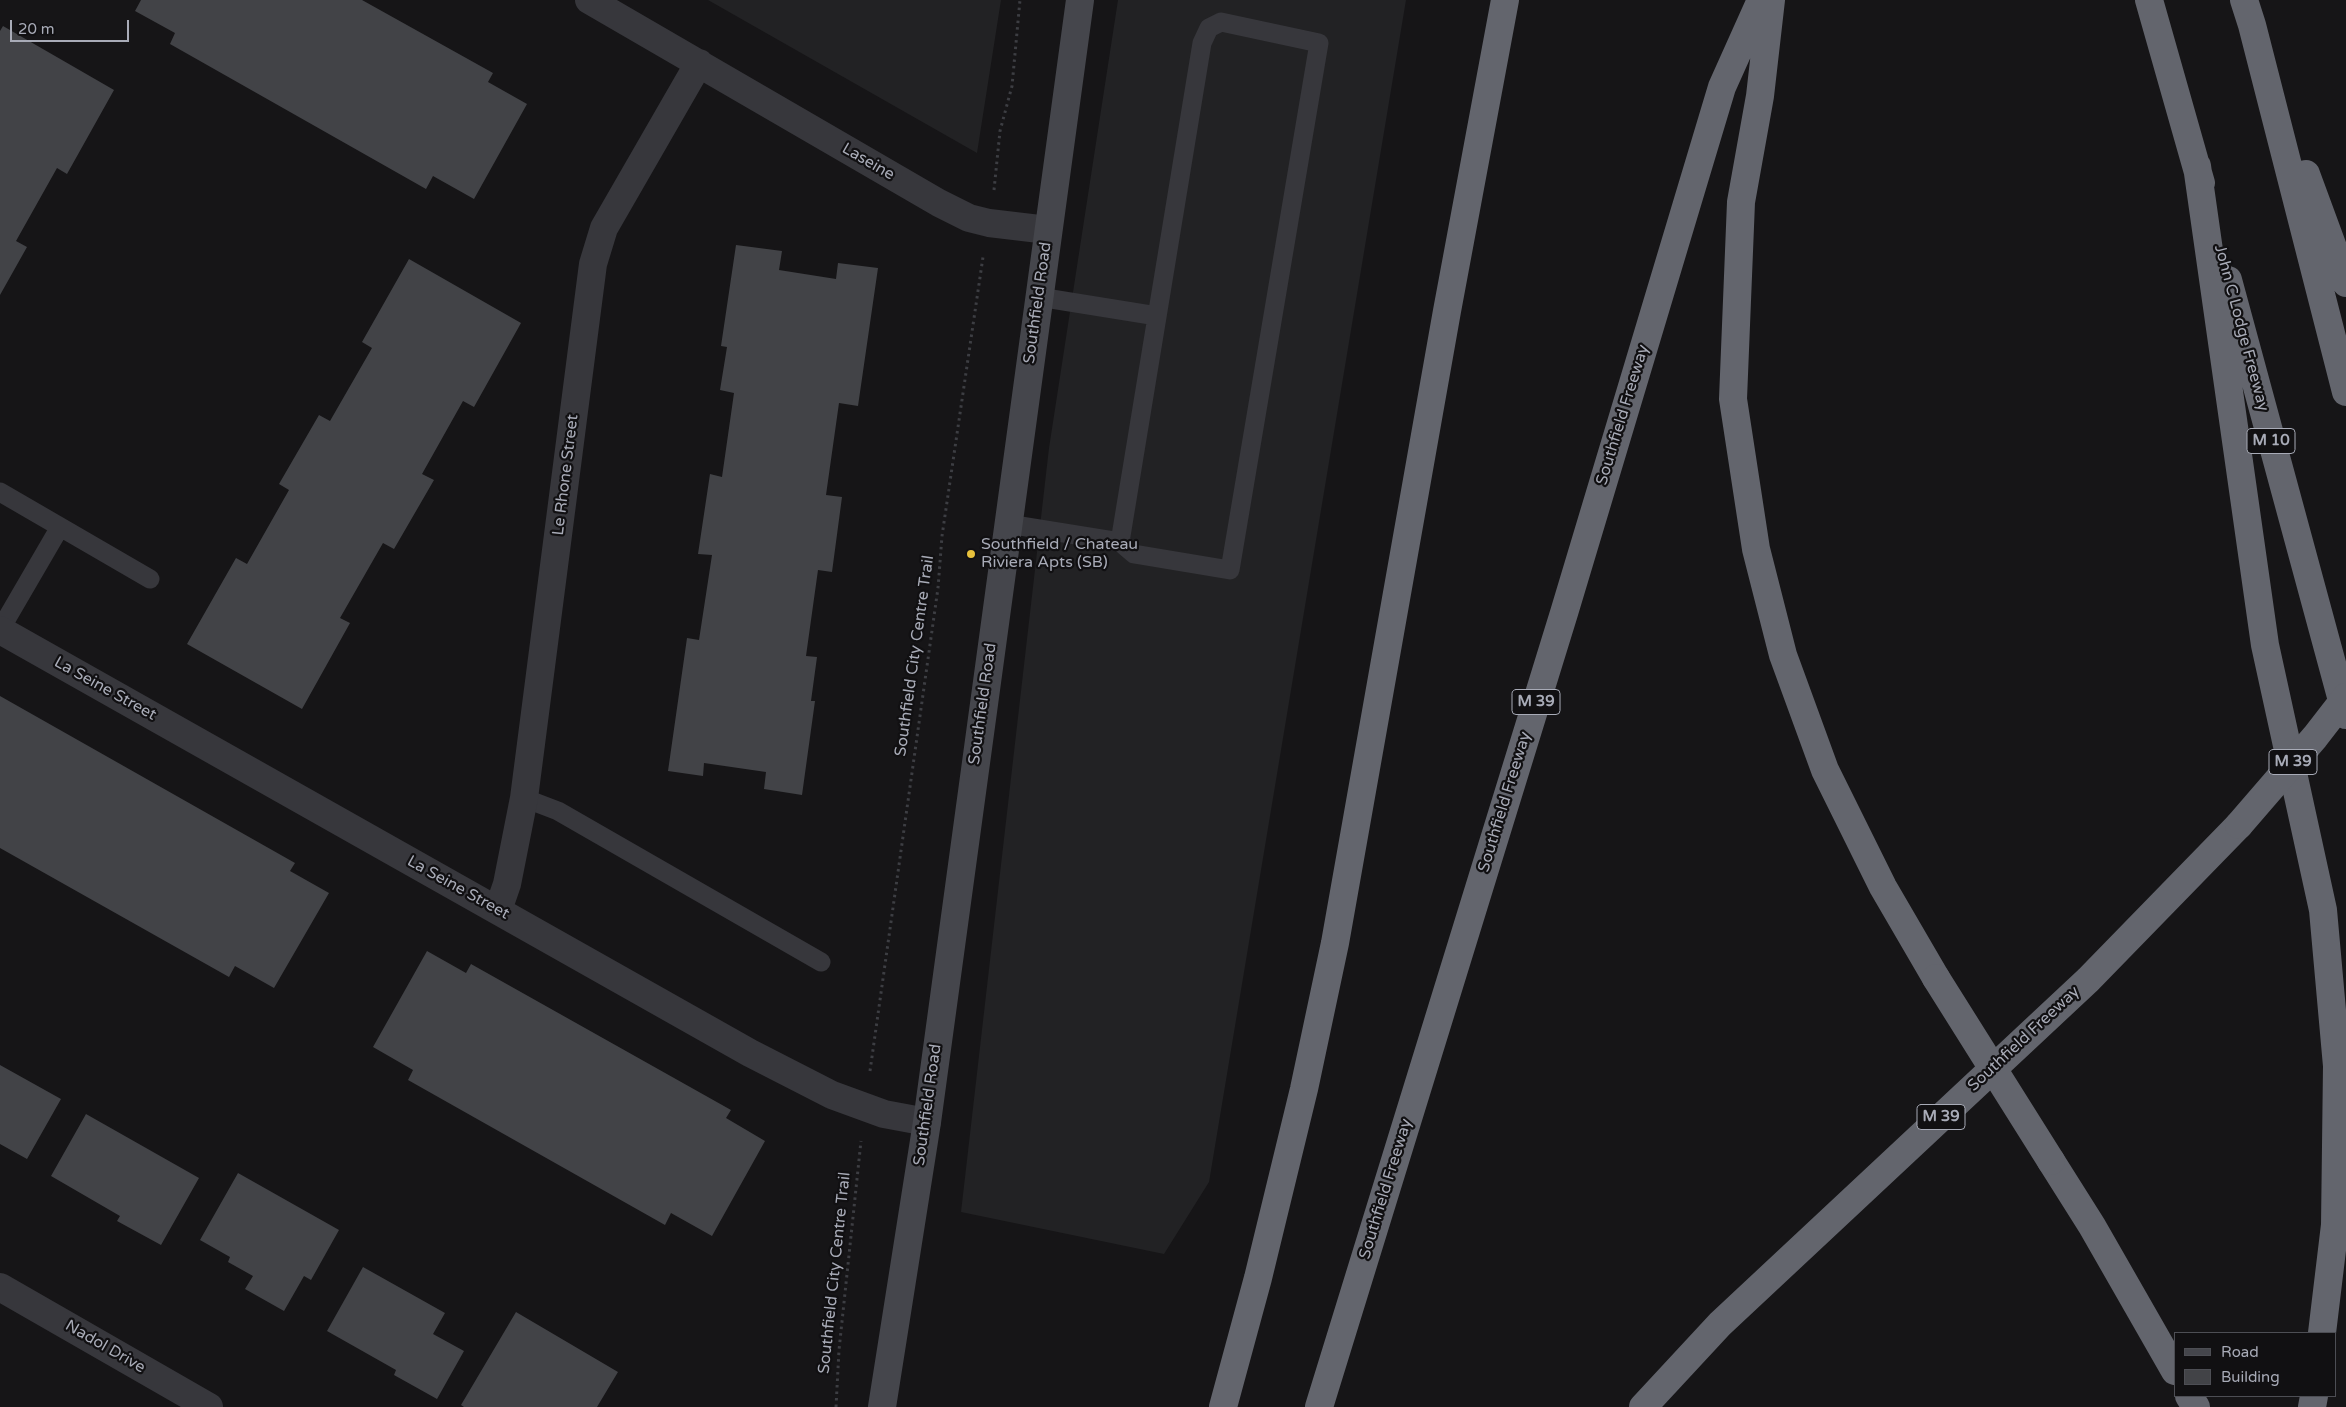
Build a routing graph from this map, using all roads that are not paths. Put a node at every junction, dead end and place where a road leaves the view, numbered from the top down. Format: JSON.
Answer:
{"nodes":[{"id":1,"x":590,"y":0,"type":"edge"},
{"id":2,"x":1080,"y":0,"type":"edge"},
{"id":3,"x":1505,"y":0,"type":"edge"},
{"id":4,"x":1761,"y":0,"type":"edge"},
{"id":5,"x":1771,"y":0,"type":"edge"},
{"id":6,"x":2149,"y":0,"type":"edge"},
{"id":7,"x":2248,"y":12,"type":"edge"},
{"id":8,"x":699,"y":63,"type":"junction"},
{"id":9,"x":2197,"y":166,"type":"junction"},
{"id":10,"x":1048,"y":230,"type":"junction"},
{"id":11,"x":2346,"y":283,"type":"edge"},
{"id":12,"x":1038,"y":297,"type":"junction"},
{"id":13,"x":1157,"y":316,"type":"junction"},
{"id":14,"x":2346,"y":392,"type":"edge"},
{"id":15,"x":0,"y":492,"type":"edge"},
{"id":16,"x":1008,"y":524,"type":"junction"},
{"id":17,"x":60,"y":527,"type":"junction"},
{"id":18,"x":1120,"y":542,"type":"junction"},
{"id":19,"x":150,"y":579,"type":"dead end"},
{"id":20,"x":0,"y":630,"type":"edge"},
{"id":21,"x":2346,"y":697,"type":"edge"},
{"id":22,"x":2346,"y":715,"type":"edge"},
{"id":23,"x":524,"y":798,"type":"junction"},
{"id":24,"x":498,"y":910,"type":"junction"},
{"id":25,"x":821,"y":962,"type":"dead end"},
{"id":26,"x":927,"y":1122,"type":"junction"},
{"id":27,"x":0,"y":1287,"type":"edge"},
{"id":28,"x":2322,"y":1332,"type":"edge"},
{"id":29,"x":2174,"y":1368,"type":"edge"},
{"id":30,"x":209,"y":1407,"type":"edge"},
{"id":31,"x":882,"y":1407,"type":"edge"},
{"id":32,"x":1223,"y":1407,"type":"edge"},
{"id":33,"x":1319,"y":1407,"type":"edge"},
{"id":34,"x":1643,"y":1407,"type":"edge"}],
"edges":[{"from":1,"to":8,"type":"street","name":"Laseine"},
{"from":2,"to":10,"type":"main road","name":"Southfield Road"},
{"from":3,"to":32,"type":"highway"},
{"from":4,"to":33,"type":"highway","name":"Southfield Freeway","number":"M 39"},
{"from":5,"to":29,"type":"highway","bridge":true},
{"from":6,"to":9,"type":"highway","name":"John C Lodge Freeway","number":"M 10"},
{"from":7,"to":11,"type":"highway"},
{"from":7,"to":14,"type":"highway"},
{"from":8,"to":10,"type":"street","name":"Laseine"},
{"from":8,"to":23,"type":"street","name":"Le Rhone Street"},
{"from":9,"to":22,"type":"highway","name":"John C Lodge Freeway","number":"M 10"},
{"from":9,"to":28,"type":"highway"},
{"from":10,"to":12,"type":"main road","name":"Southfield Road"},
{"from":12,"to":13,"type":"lane"},
{"from":12,"to":16,"type":"main road","name":"Southfield Road"},
{"from":13,"to":18,"type":"lane"},
{"from":13,"to":18,"type":"lane"},
{"from":15,"to":17,"type":"lane"},
{"from":16,"to":18,"type":"lane"},
{"from":16,"to":26,"type":"main road","name":"Southfield Road"},
{"from":17,"to":19,"type":"lane"},
{"from":17,"to":20,"type":"lane"},
{"from":20,"to":24,"type":"street","name":"La Seine Street"},
{"from":21,"to":34,"type":"highway","name":"Southfield Freeway","number":"M 39","bridge":true},
{"from":23,"to":24,"type":"street","name":"Le Rhone Street"},
{"from":23,"to":25,"type":"lane"},
{"from":24,"to":26,"type":"street","name":"La Seine Street"},
{"from":26,"to":31,"type":"main road","name":"Southfield Road"},
{"from":27,"to":30,"type":"street","name":"Nadol Drive"}]}
